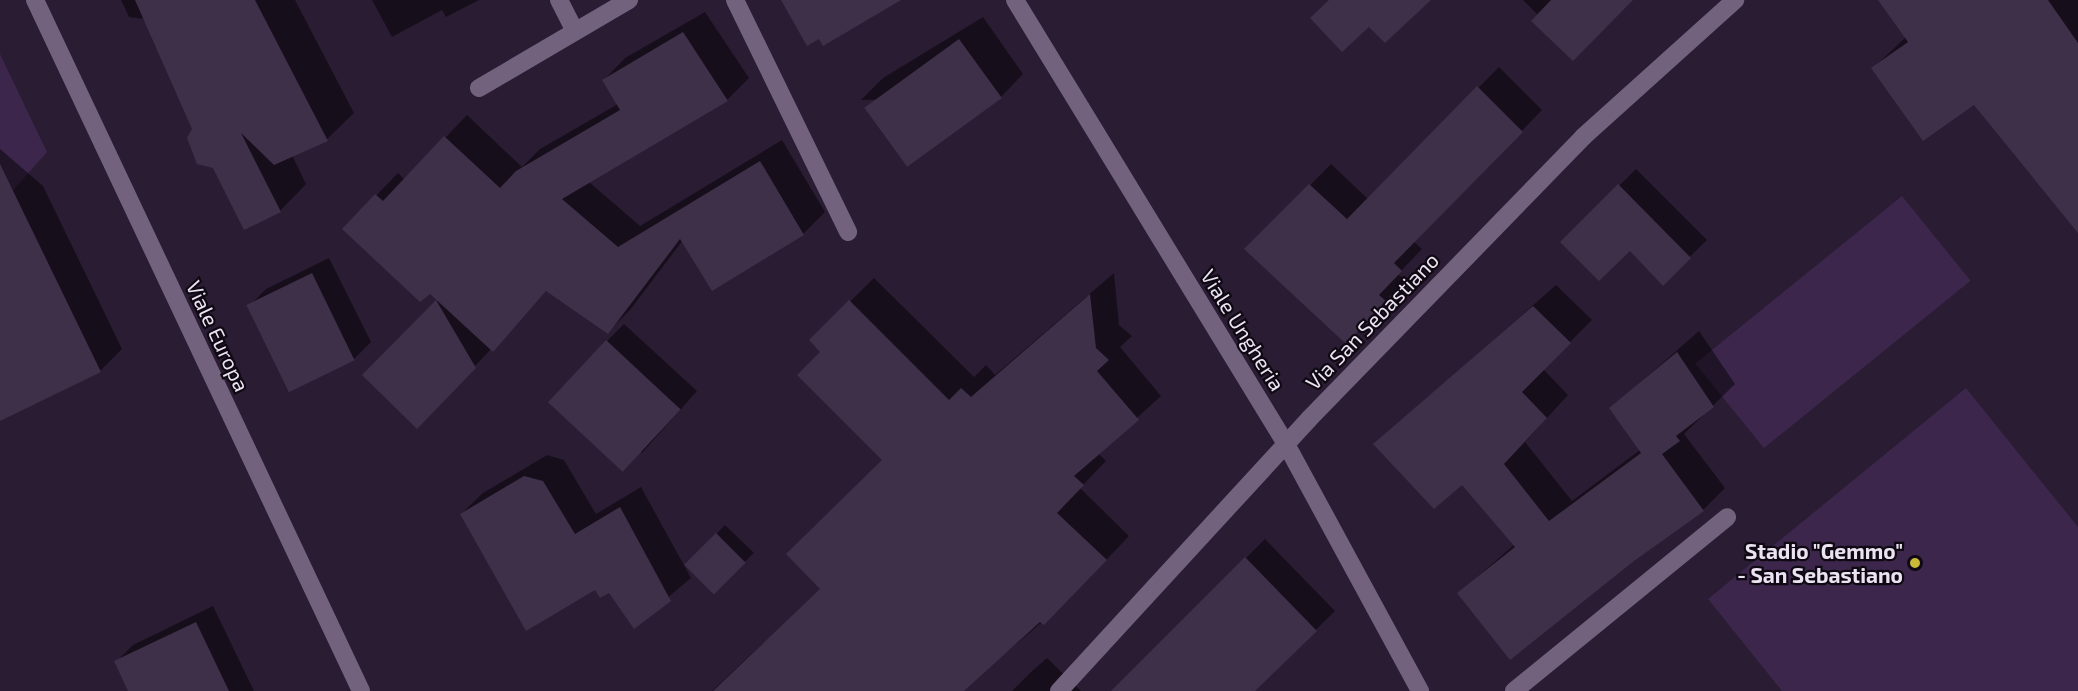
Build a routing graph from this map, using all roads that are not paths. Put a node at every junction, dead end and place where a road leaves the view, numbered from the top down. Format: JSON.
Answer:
{"nodes":[{"id":1,"x":35,"y":0,"type":"edge"},
{"id":2,"x":559,"y":0,"type":"edge"},
{"id":3,"x":629,"y":0,"type":"edge"},
{"id":4,"x":735,"y":0,"type":"edge"},
{"id":5,"x":1015,"y":0,"type":"edge"},
{"id":6,"x":1735,"y":0,"type":"edge"},
{"id":7,"x":574,"y":29,"type":"junction"},
{"id":8,"x":479,"y":88,"type":"dead end"},
{"id":9,"x":848,"y":232,"type":"dead end"},
{"id":10,"x":1286,"y":444,"type":"junction"},
{"id":11,"x":1727,"y":517,"type":"dead end"},
{"id":12,"x":361,"y":691,"type":"edge"},
{"id":13,"x":1059,"y":691,"type":"edge"},
{"id":14,"x":1420,"y":691,"type":"edge"},
{"id":15,"x":1514,"y":691,"type":"edge"}],
"edges":[{"from":1,"to":12,"type":"street","name":"Viale Europa"},
{"from":2,"to":7,"type":"street"},
{"from":3,"to":7,"type":"street"},
{"from":4,"to":9,"type":"street"},
{"from":5,"to":10,"type":"street","name":"Viale Ungheria"},
{"from":6,"to":10,"type":"street","name":"Via San Sebastiano"},
{"from":7,"to":8,"type":"street"},
{"from":10,"to":13,"type":"street","name":"Via San Sebastiano"},
{"from":10,"to":14,"type":"street","name":"Viale Ungheria"},
{"from":11,"to":15,"type":"street"}]}
